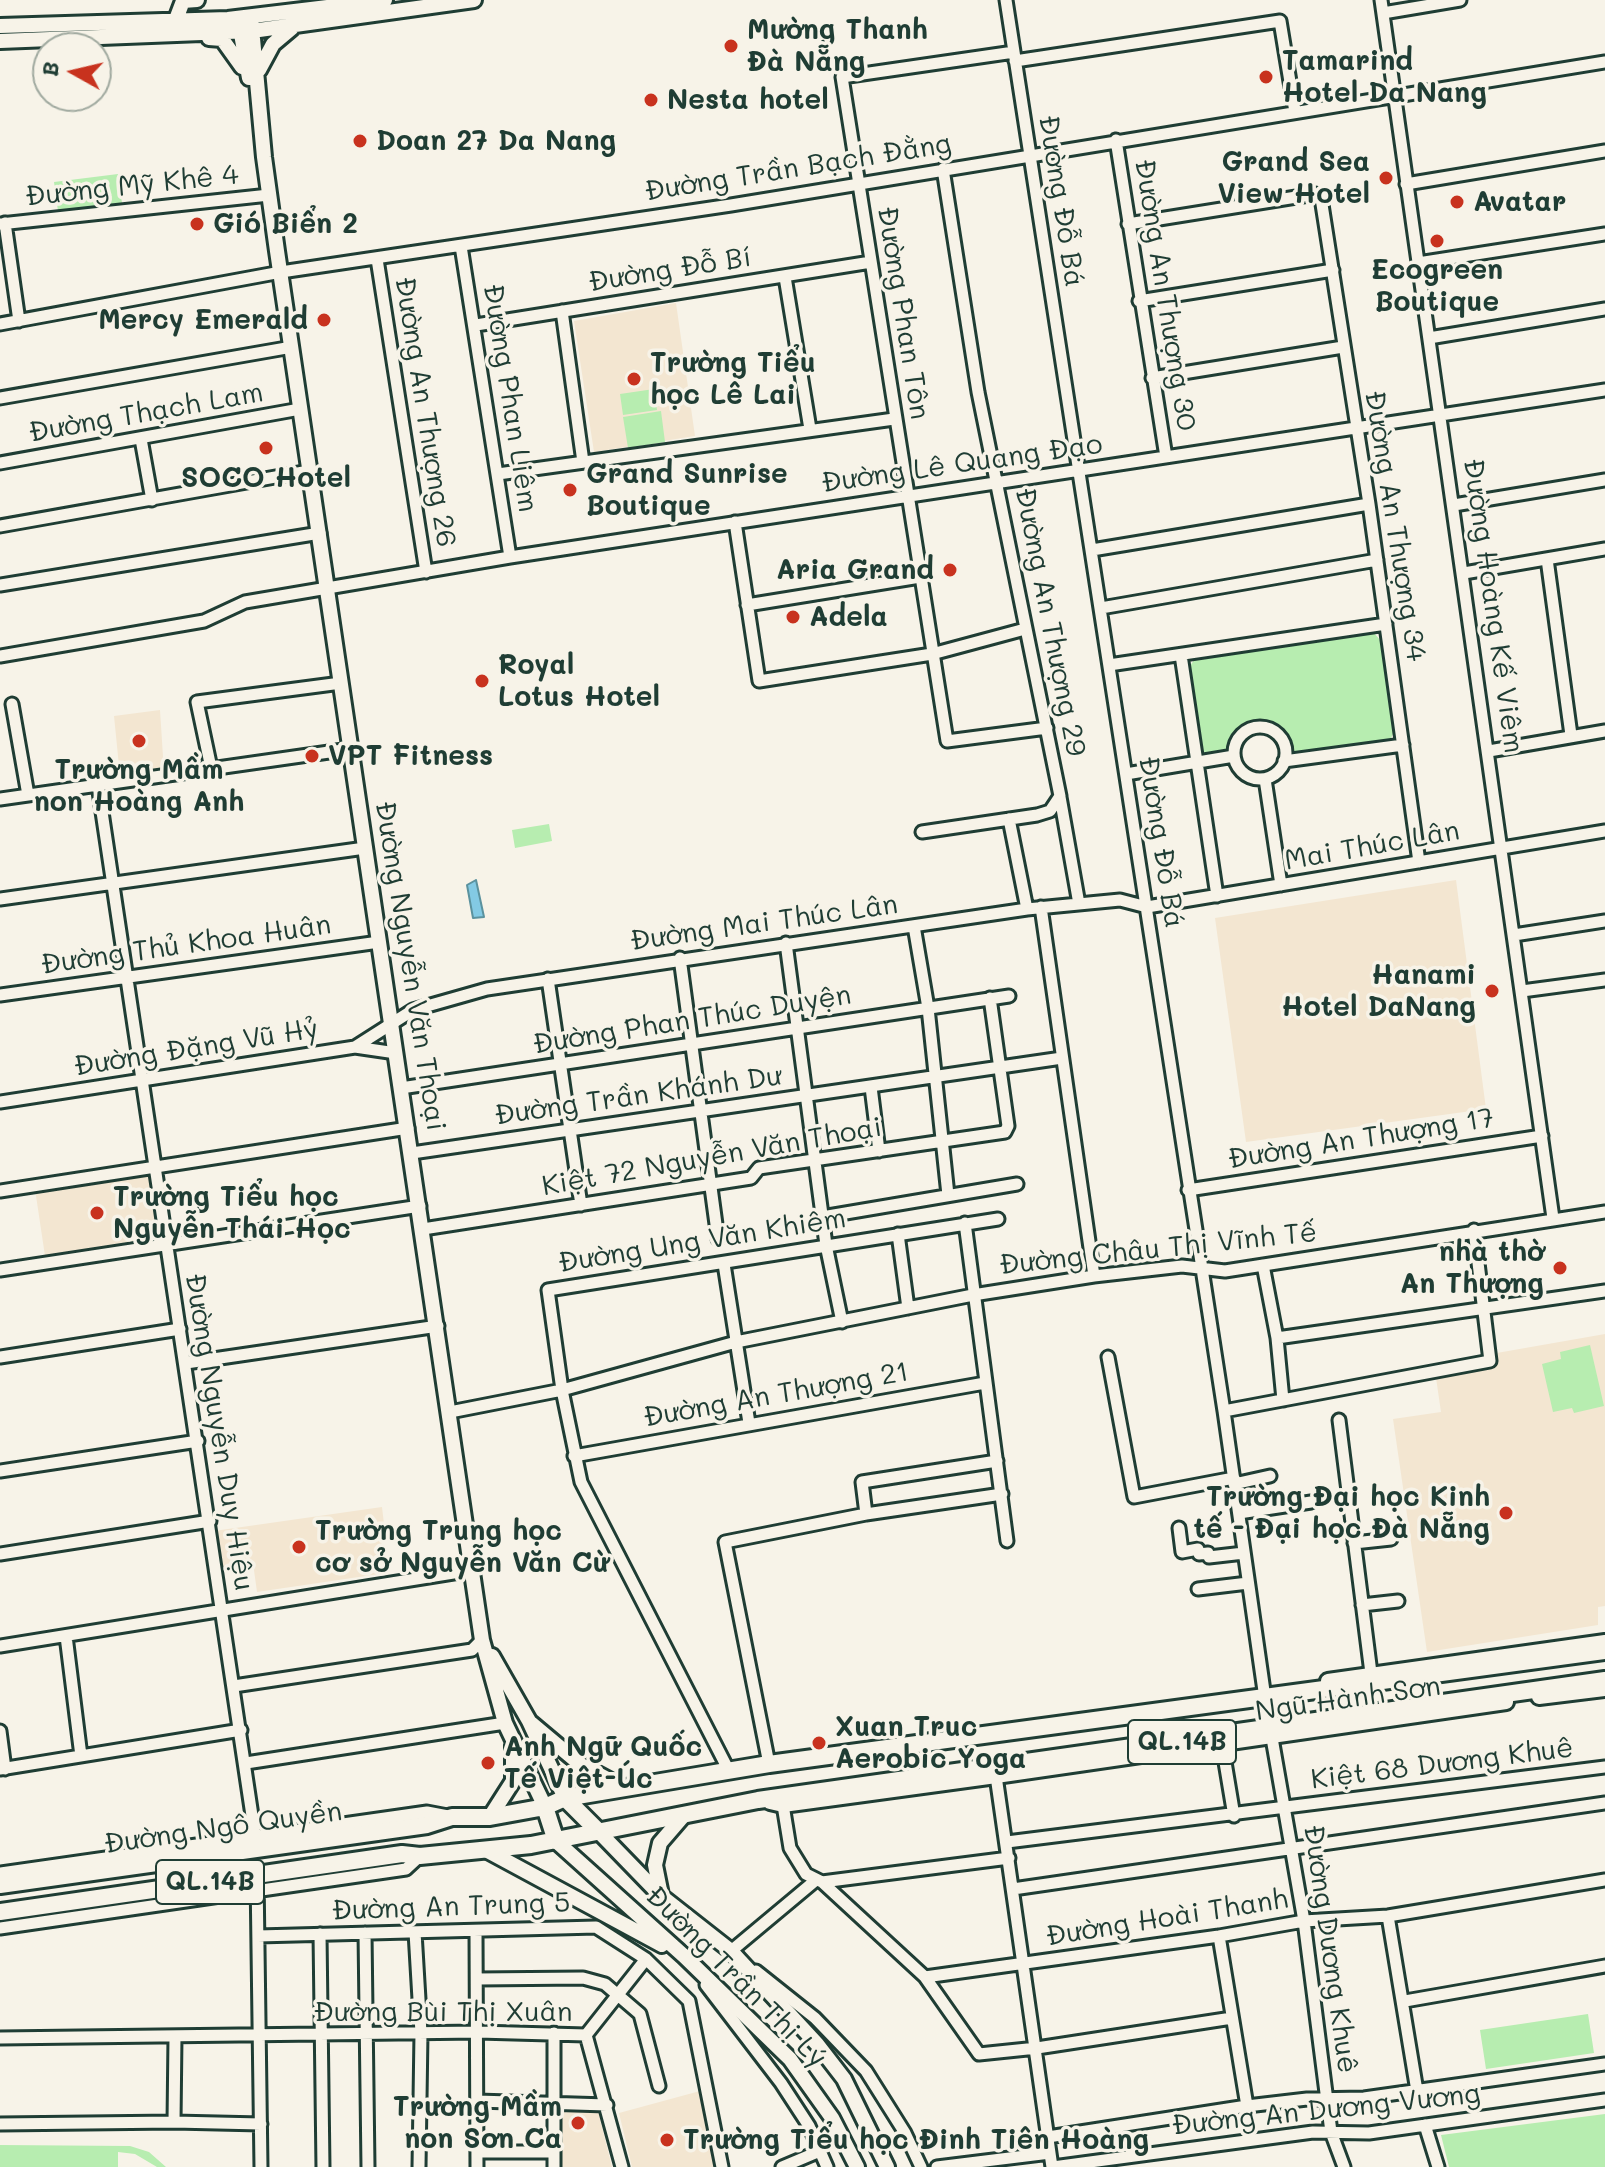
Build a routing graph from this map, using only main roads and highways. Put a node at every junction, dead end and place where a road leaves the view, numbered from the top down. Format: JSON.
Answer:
{"nodes":[{"id":1,"x":197,"y":0,"type":"edge"},
{"id":2,"x":385,"y":0,"type":"edge"},
{"id":3,"x":474,"y":0,"type":"edge"},
{"id":4,"x":320,"y":10,"type":"edge"},
{"id":5,"x":175,"y":22,"type":"junction"},
{"id":6,"x":246,"y":24,"type":"junction"},
{"id":7,"x":0,"y":26,"type":"edge"},
{"id":8,"x":297,"y":26,"type":"junction"},
{"id":9,"x":189,"y":36,"type":"junction"},
{"id":10,"x":0,"y":41,"type":"edge"},
{"id":11,"x":253,"y":78,"type":"junction"},
{"id":12,"x":482,"y":1640,"type":"junction"},
{"id":13,"x":1605,"y":1642,"type":"edge"},
{"id":14,"x":1605,"y":1651,"type":"edge"},
{"id":15,"x":1372,"y":1678,"type":"junction"},
{"id":16,"x":1605,"y":1680,"type":"edge"},
{"id":17,"x":1605,"y":1689,"type":"edge"},
{"id":18,"x":1264,"y":1695,"type":"junction"},
{"id":19,"x":529,"y":1721,"type":"junction"},
{"id":20,"x":1271,"y":1732,"type":"junction"},
{"id":21,"x":513,"y":1741,"type":"junction"},
{"id":22,"x":622,"y":1787,"type":"junction"},
{"id":23,"x":565,"y":1798,"type":"junction"},
{"id":24,"x":758,"y":1800,"type":"junction"},
{"id":25,"x":545,"y":1807,"type":"junction"},
{"id":26,"x":685,"y":1814,"type":"junction"},
{"id":27,"x":490,"y":1817,"type":"junction"},
{"id":28,"x":599,"y":1832,"type":"junction"},
{"id":29,"x":556,"y":1841,"type":"junction"},
{"id":30,"x":486,"y":1850,"type":"junction"},
{"id":31,"x":0,"y":1885,"type":"edge"},
{"id":32,"x":661,"y":1896,"type":"junction"},
{"id":33,"x":0,"y":1912,"type":"edge"},
{"id":34,"x":684,"y":1956,"type":"junction"},
{"id":35,"x":857,"y":2167,"type":"edge"},
{"id":36,"x":887,"y":2167,"type":"edge"}],
"edges":[{"from":1,"to":5,"type":"main road"},
{"from":2,"to":4,"type":"main road"},
{"from":3,"to":4,"type":"main road"},
{"from":4,"to":6,"type":"main road"},
{"from":4,"to":8,"type":"main road"},
{"from":5,"to":6,"type":"main road"},
{"from":5,"to":7,"type":"main road"},
{"from":6,"to":8,"type":"main road"},
{"from":6,"to":9,"type":"main road"},
{"from":6,"to":11,"type":"main road","name":"Đường Nguyễn Văn Thoại"},
{"from":8,"to":11,"type":"main road"},
{"from":9,"to":10,"type":"main road"},
{"from":9,"to":11,"type":"main road"},
{"from":11,"to":12,"type":"main road","name":"Đường Nguyễn Văn Thoại"},
{"from":12,"to":19,"type":"main road","name":"Đường Nguyễn Văn Thoại"},
{"from":12,"to":21,"type":"main road","name":"Đường Nguyễn Văn Thoại"},
{"from":13,"to":15,"type":"main road","name":"Ngũ Hành Sơn"},
{"from":14,"to":15,"type":"highway","name":"Ngũ Hành Sơn"},
{"from":15,"to":18,"type":"main road","name":"Ngũ Hành Sơn"},
{"from":15,"to":18,"type":"highway","name":"Ngũ Hành Sơn"},
{"from":16,"to":20,"type":"highway","name":"Ngũ Hành Sơn","number":"QL.14B"},
{"from":17,"to":20,"type":"main road","name":"Ngũ Hành Sơn"},
{"from":18,"to":22,"type":"highway","number":"QL.14B"},
{"from":19,"to":22,"type":"main road"},
{"from":19,"to":23,"type":"main road","name":"Đường Nguyễn Văn Thoại"},
{"from":20,"to":24,"type":"highway","name":"Ngũ Hành Sơn","number":"QL.14B"},
{"from":20,"to":24,"type":"main road","name":"Ngũ Hành Sơn"},
{"from":21,"to":25,"type":"main road","name":"Đường Nguyễn Văn Thoại"},
{"from":21,"to":27,"type":"main road"},
{"from":22,"to":23,"type":"highway","number":"QL.14B"},
{"from":23,"to":25,"type":"highway","name":"Đường Ngô Quyền"},
{"from":23,"to":28,"type":"highway"},
{"from":24,"to":26,"type":"highway","number":"QL.14B"},
{"from":25,"to":27,"type":"highway","name":"Đường Ngô Quyền","number":"QL.14B"},
{"from":25,"to":29,"type":"highway"},
{"from":26,"to":28,"type":"highway","number":"QL.14B"},
{"from":26,"to":32,"type":"main road"},
{"from":27,"to":31,"type":"highway","name":"Đường Ngô Quyền","number":"QL.14B"},
{"from":28,"to":29,"type":"highway","name":"Đường Ngô Quyền"},
{"from":28,"to":32,"type":"main road","name":"Đường Trần Thị Lý"},
{"from":29,"to":30,"type":"highway","name":"Đường Ngô Quyền","number":"QL.14B"},
{"from":29,"to":34,"type":"main road","name":"Đường Trần Thị Lý"},
{"from":30,"to":33,"type":"highway","name":"Đường Ngô Quyền","number":"QL.14B"},
{"from":30,"to":34,"type":"main road"},
{"from":32,"to":36,"type":"main road","name":"Đường Trần Thị Lý"},
{"from":34,"to":35,"type":"main road","name":"Đường Trần Thị Lý"}]}
